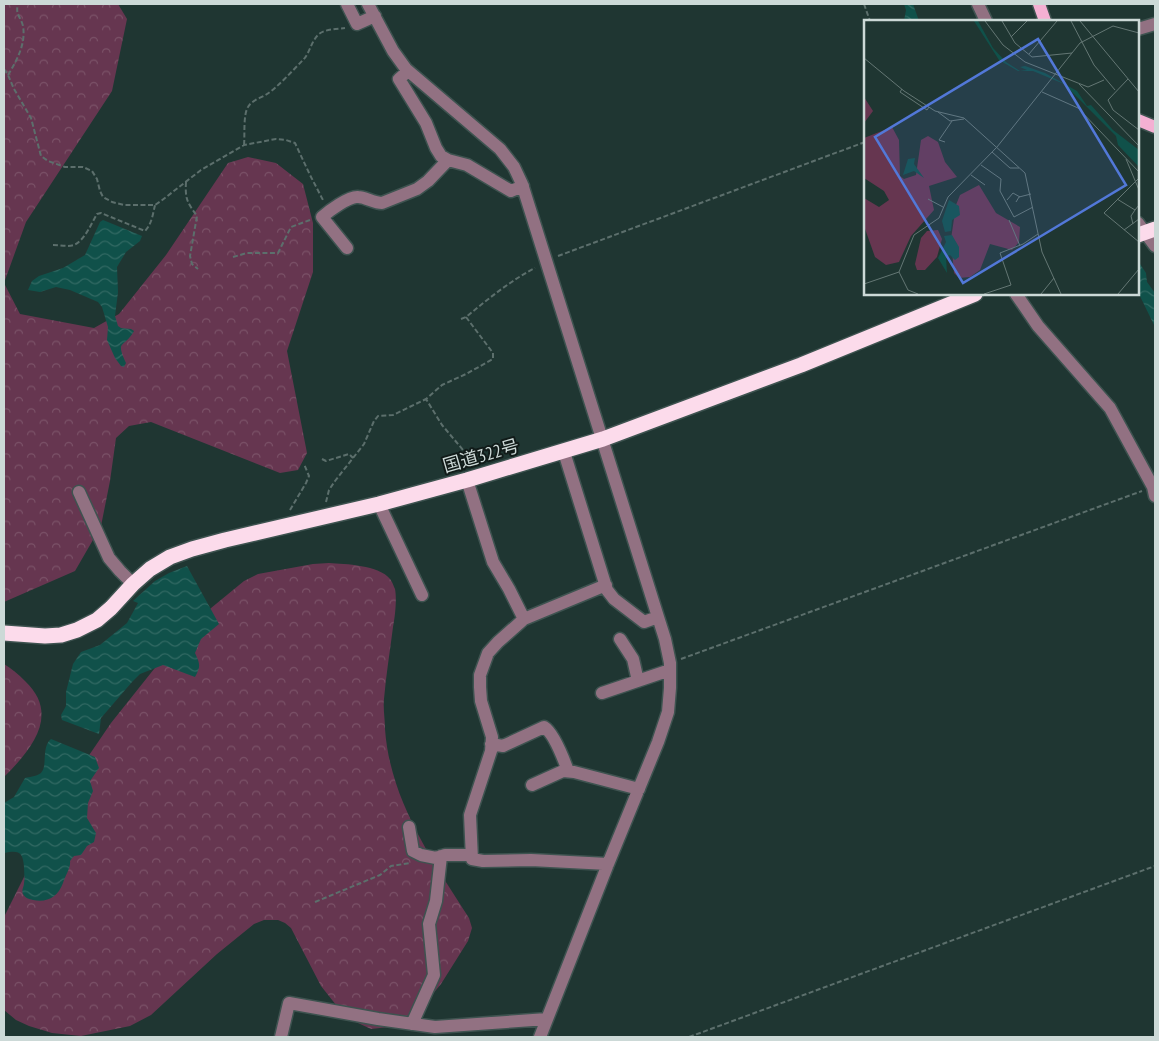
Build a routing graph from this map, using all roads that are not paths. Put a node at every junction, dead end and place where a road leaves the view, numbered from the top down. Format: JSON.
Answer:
{"nodes":[{"id":1,"x":347,"y":4,"type":"edge"},
{"id":2,"x":368,"y":4,"type":"edge"},
{"id":3,"x":978,"y":4,"type":"edge"},
{"id":4,"x":1039,"y":4,"type":"edge"},
{"id":5,"x":375,"y":16,"type":"junction"},
{"id":6,"x":986,"y":20,"type":"edge"},
{"id":7,"x":1045,"y":20,"type":"edge"},
{"id":8,"x":1155,"y":24,"type":"edge"},
{"id":9,"x":1139,"y":29,"type":"edge"},
{"id":10,"x":408,"y":71,"type":"junction"},
{"id":11,"x":1139,"y":120,"type":"edge"},
{"id":12,"x":1155,"y":127,"type":"edge"},
{"id":13,"x":448,"y":160,"type":"junction"},
{"id":14,"x":523,"y":186,"type":"junction"},
{"id":15,"x":1143,"y":231,"type":"edge"},
{"id":16,"x":1155,"y":246,"type":"edge"},
{"id":17,"x":347,"y":248,"type":"dead end"},
{"id":18,"x":973,"y":295,"type":"edge"},
{"id":19,"x":1017,"y":295,"type":"edge"},
{"id":20,"x":603,"y":439,"type":"junction"},
{"id":21,"x":564,"y":452,"type":"junction"},
{"id":22,"x":474,"y":478,"type":"junction"},
{"id":23,"x":79,"y":492,"type":"dead end"},
{"id":24,"x":1154,"y":492,"type":"edge"},
{"id":25,"x":379,"y":504,"type":"junction"},
{"id":26,"x":133,"y":584,"type":"junction"},
{"id":27,"x":606,"y":584,"type":"junction"},
{"id":28,"x":422,"y":596,"type":"dead end"},
{"id":29,"x":658,"y":617,"type":"junction"},
{"id":30,"x":524,"y":619,"type":"junction"},
{"id":31,"x":4,"y":633,"type":"edge"},
{"id":32,"x":620,"y":639,"type":"dead end"},
{"id":33,"x":670,"y":667,"type":"junction"},
{"id":34,"x":638,"y":681,"type":"junction"},
{"id":35,"x":602,"y":692,"type":"dead end"},
{"id":36,"x":492,"y":744,"type":"junction"},
{"id":37,"x":568,"y":771,"type":"junction"},
{"id":38,"x":532,"y":784,"type":"dead end"},
{"id":39,"x":639,"y":789,"type":"junction"},
{"id":40,"x":409,"y":827,"type":"dead end"},
{"id":41,"x":472,"y":855,"type":"junction"},
{"id":42,"x":441,"y":856,"type":"junction"},
{"id":43,"x":608,"y":864,"type":"junction"},
{"id":44,"x":547,"y":1019,"type":"junction"},
{"id":45,"x":412,"y":1024,"type":"junction"},
{"id":46,"x":282,"y":1037,"type":"edge"},
{"id":47,"x":540,"y":1037,"type":"edge"}],
"edges":[{"from":1,"to":5,"type":"street"},
{"from":2,"to":5,"type":"street"},
{"from":3,"to":6,"type":"street"},
{"from":4,"to":7,"type":"main road"},
{"from":5,"to":10,"type":"street"},
{"from":8,"to":9,"type":"street"},
{"from":10,"to":13,"type":"street"},
{"from":10,"to":14,"type":"street"},
{"from":11,"to":12,"type":"main road"},
{"from":13,"to":14,"type":"street"},
{"from":13,"to":17,"type":"street"},
{"from":14,"to":20,"type":"street"},
{"from":15,"to":16,"type":"street"},
{"from":18,"to":20,"type":"highway","name":"国道322号"},
{"from":19,"to":24,"type":"street"},
{"from":20,"to":21,"type":"highway","name":"国道322号"},
{"from":20,"to":29,"type":"street"},
{"from":21,"to":22,"type":"highway","name":"国道322号"},
{"from":21,"to":27,"type":"street"},
{"from":22,"to":25,"type":"highway","name":"国道322号"},
{"from":22,"to":30,"type":"street"},
{"from":23,"to":26,"type":"street"},
{"from":25,"to":26,"type":"highway","name":"国道322号"},
{"from":25,"to":28,"type":"street"},
{"from":26,"to":31,"type":"highway","name":"国道322号"},
{"from":27,"to":29,"type":"street"},
{"from":27,"to":30,"type":"street"},
{"from":29,"to":33,"type":"street"},
{"from":30,"to":36,"type":"street"},
{"from":32,"to":34,"type":"street"},
{"from":33,"to":34,"type":"street"},
{"from":33,"to":39,"type":"street"},
{"from":34,"to":35,"type":"street"},
{"from":36,"to":37,"type":"street"},
{"from":36,"to":41,"type":"street"},
{"from":37,"to":38,"type":"street"},
{"from":37,"to":39,"type":"street"},
{"from":39,"to":43,"type":"street"},
{"from":40,"to":42,"type":"street"},
{"from":41,"to":42,"type":"street"},
{"from":41,"to":43,"type":"street"},
{"from":42,"to":45,"type":"street"},
{"from":43,"to":44,"type":"street"},
{"from":44,"to":45,"type":"street"},
{"from":44,"to":47,"type":"street"},
{"from":45,"to":46,"type":"street"}]}
